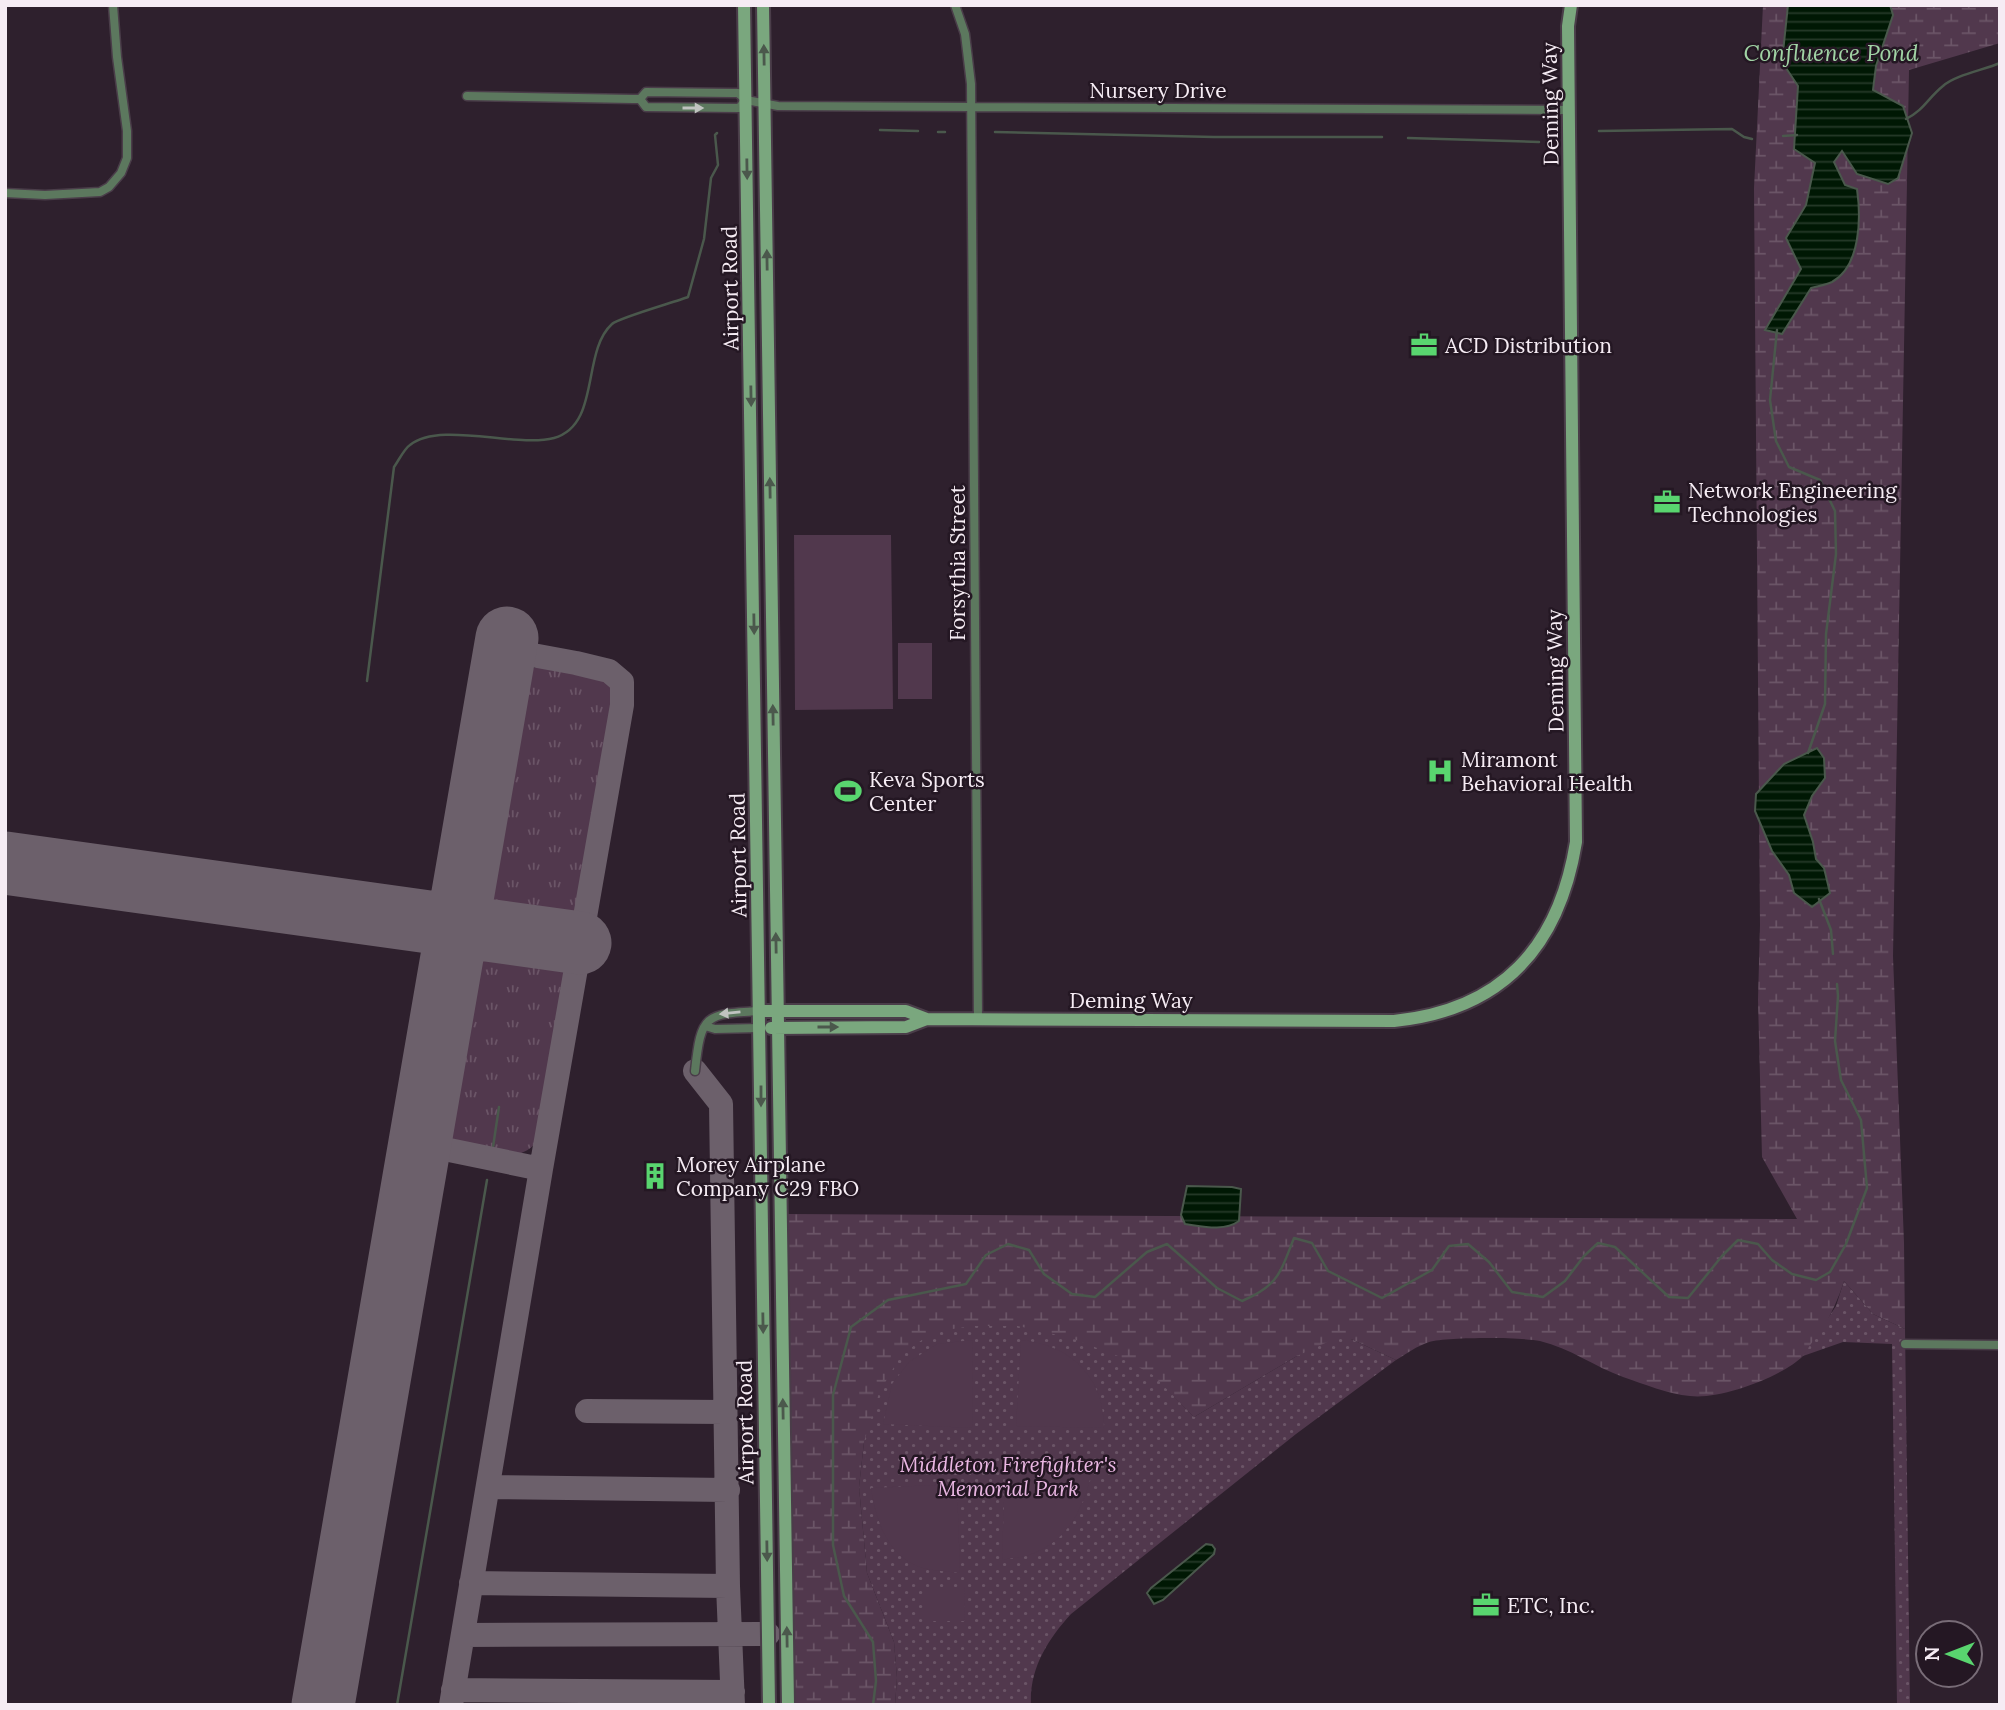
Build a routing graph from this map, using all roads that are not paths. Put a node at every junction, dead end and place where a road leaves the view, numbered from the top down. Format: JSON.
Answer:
{"nodes":[{"id":1,"x":113,"y":5,"type":"edge"},
{"id":2,"x":744,"y":5,"type":"edge"},
{"id":3,"x":764,"y":5,"type":"edge"},
{"id":4,"x":955,"y":5,"type":"edge"},
{"id":5,"x":1571,"y":5,"type":"edge"},
{"id":6,"x":467,"y":96,"type":"dead end"},
{"id":7,"x":640,"y":99,"type":"junction"},
{"id":8,"x":746,"y":100,"type":"junction"},
{"id":9,"x":765,"y":105,"type":"junction"},
{"id":10,"x":972,"y":107,"type":"junction"},
{"id":11,"x":1570,"y":110,"type":"junction"},
{"id":12,"x":5,"y":193,"type":"edge"},
{"id":13,"x":760,"y":1011,"type":"junction"},
{"id":14,"x":778,"y":1011,"type":"junction"},
{"id":15,"x":927,"y":1018,"type":"junction"},
{"id":16,"x":978,"y":1018,"type":"junction"},
{"id":17,"x":705,"y":1026,"type":"junction"},
{"id":18,"x":760,"y":1028,"type":"junction"},
{"id":19,"x":778,"y":1028,"type":"junction"},
{"id":20,"x":695,"y":1070,"type":"dead end"},
{"id":21,"x":1905,"y":1344,"type":"dead end"},
{"id":22,"x":2000,"y":1345,"type":"edge"},
{"id":23,"x":769,"y":1705,"type":"edge"},
{"id":24,"x":788,"y":1705,"type":"edge"}],
"edges":[{"from":1,"to":12,"type":"street"},
{"from":2,"to":8,"type":"street","name":"Airport Road"},
{"from":9,"to":3,"type":"street","name":"Airport Road","one_way":true},
{"from":4,"to":10,"type":"street","name":"Forsythia Street"},
{"from":5,"to":11,"type":"street","name":"Deming Way"},
{"from":6,"to":7,"type":"street"},
{"from":7,"to":8,"type":"street","name":"Nursery Drive"},
{"from":7,"to":8,"type":"street","one_way":true},
{"from":8,"to":9,"type":"street","name":"Nursery Drive"},
{"from":8,"to":13,"type":"street","name":"Airport Road","one_way":true},
{"from":9,"to":10,"type":"street","name":"Nursery Drive"},
{"from":14,"to":9,"type":"street","name":"Airport Road","one_way":true},
{"from":10,"to":11,"type":"street","name":"Nursery Drive"},
{"from":10,"to":16,"type":"street","name":"Forsythia Street"},
{"from":11,"to":16,"type":"street","name":"Deming Way"},
{"from":13,"to":14,"type":"street","name":"Deming Way"},
{"from":13,"to":17,"type":"street","one_way":true},
{"from":13,"to":18,"type":"street","name":"Airport Road"},
{"from":14,"to":15,"type":"street","name":"Deming Way"},
{"from":14,"to":19,"type":"street","name":"Airport Road"},
{"from":15,"to":16,"type":"street","name":"Deming Way"},
{"from":19,"to":15,"type":"street","name":"Deming Way","one_way":true},
{"from":17,"to":18,"type":"street"},
{"from":17,"to":20,"type":"street"},
{"from":18,"to":19,"type":"street","name":"Deming Way"},
{"from":18,"to":23,"type":"street","name":"Airport Road","one_way":true},
{"from":24,"to":19,"type":"street","name":"Airport Road","one_way":true},
{"from":21,"to":22,"type":"street"}]}
